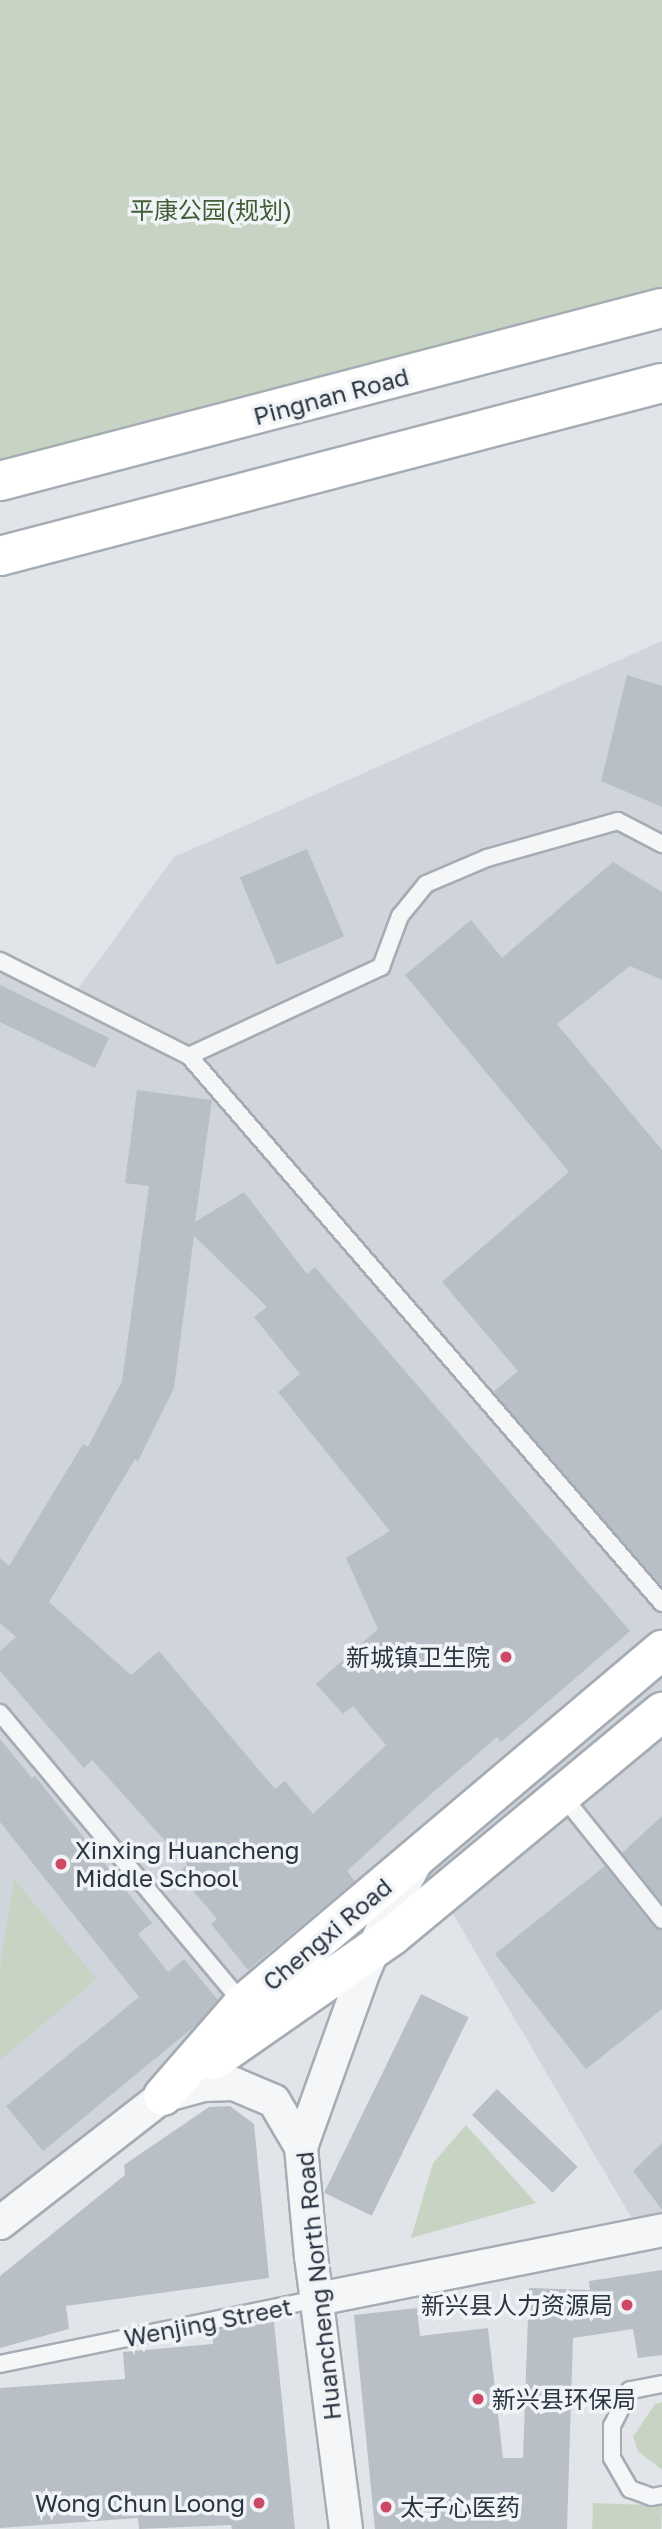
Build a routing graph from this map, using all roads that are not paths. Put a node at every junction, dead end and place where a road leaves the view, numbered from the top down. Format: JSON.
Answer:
{"nodes":[{"id":1,"x":662,"y":308,"type":"edge"},
{"id":2,"x":662,"y":383,"type":"edge"},
{"id":3,"x":0,"y":481,"type":"edge"},
{"id":4,"x":0,"y":556,"type":"edge"},
{"id":5,"x":662,"y":844,"type":"edge"},
{"id":6,"x":0,"y":961,"type":"edge"},
{"id":7,"x":189,"y":1056,"type":"junction"},
{"id":8,"x":662,"y":1603,"type":"edge"},
{"id":9,"x":662,"y":1650,"type":"edge"},
{"id":10,"x":662,"y":1712,"type":"edge"},
{"id":11,"x":0,"y":1713,"type":"edge"},
{"id":12,"x":562,"y":1795,"type":"junction"},
{"id":13,"x":419,"y":1856,"type":"junction"},
{"id":14,"x":662,"y":1920,"type":"edge"},
{"id":15,"x":243,"y":2004,"type":"junction"},
{"id":16,"x":163,"y":2096,"type":"junction"},
{"id":17,"x":301,"y":2147,"type":"junction"},
{"id":18,"x":0,"y":2223,"type":"edge"},
{"id":19,"x":662,"y":2230,"type":"edge"},
{"id":20,"x":317,"y":2300,"type":"junction"},
{"id":21,"x":0,"y":2364,"type":"edge"},
{"id":22,"x":662,"y":2384,"type":"edge"},
{"id":23,"x":662,"y":2495,"type":"edge"},
{"id":24,"x":346,"y":2529,"type":"edge"}],
"edges":[{"from":1,"to":3,"type":"main road","name":"Pingnan Road"},
{"from":2,"to":4,"type":"main road"},
{"from":5,"to":7,"type":"lane"},
{"from":6,"to":7,"type":"lane"},
{"from":7,"to":8,"type":"lane"},
{"from":9,"to":13,"type":"main road","name":"Chengxi Road"},
{"from":10,"to":12,"type":"main road"},
{"from":11,"to":15,"type":"lane"},
{"from":12,"to":14,"type":"lane"},
{"from":12,"to":16,"type":"main road"},
{"from":13,"to":15,"type":"main road","name":"Chengxi Road"},
{"from":13,"to":17,"type":"street","name":"Huancheng North Road"},
{"from":15,"to":16,"type":"main road","name":"Chengxi Road"},
{"from":16,"to":17,"type":"street"},
{"from":16,"to":18,"type":"street","name":"Chengxi Road"},
{"from":17,"to":20,"type":"street","name":"Huancheng North Road"},
{"from":19,"to":20,"type":"street","name":"Wenjing Street"},
{"from":20,"to":21,"type":"lane","name":"Wenjing Street"},
{"from":20,"to":24,"type":"street","name":"Huancheng North Road"},
{"from":22,"to":23,"type":"lane"}]}
